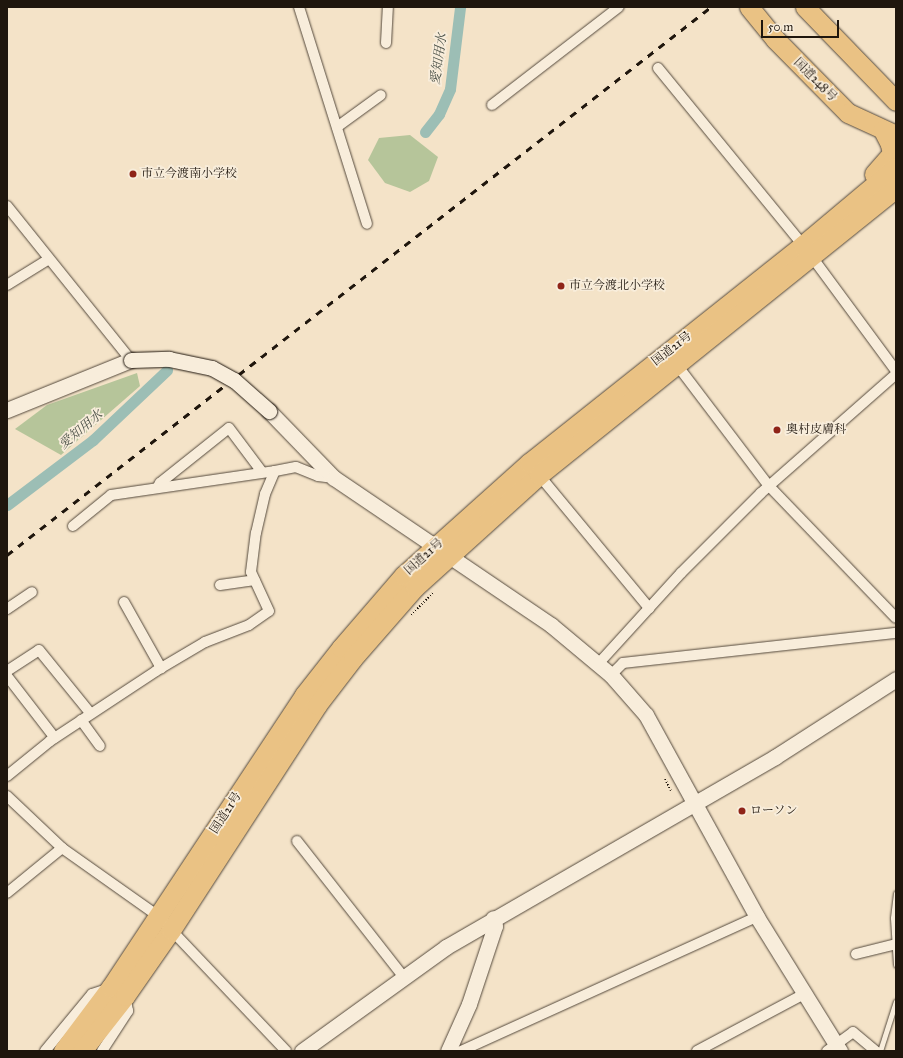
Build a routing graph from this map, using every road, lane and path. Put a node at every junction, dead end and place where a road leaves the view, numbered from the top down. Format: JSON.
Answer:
{"nodes":[{"id":1,"x":299,"y":7,"type":"edge"},
{"id":2,"x":388,"y":7,"type":"edge"},
{"id":3,"x":619,"y":7,"type":"edge"},
{"id":4,"x":749,"y":7,"type":"edge"},
{"id":5,"x":806,"y":8,"type":"edge"},
{"id":6,"x":386,"y":42,"type":"dead end"},
{"id":7,"x":658,"y":68,"type":"dead end"},
{"id":8,"x":381,"y":95,"type":"dead end"},
{"id":9,"x":896,"y":101,"type":"edge"},
{"id":10,"x":492,"y":105,"type":"dead end"},
{"id":11,"x":337,"y":127,"type":"junction"},
{"id":12,"x":889,"y":133,"type":"edge"},
{"id":13,"x":896,"y":167,"type":"edge"},
{"id":14,"x":896,"y":188,"type":"edge"},
{"id":15,"x":896,"y":194,"type":"edge"},
{"id":16,"x":7,"y":206,"type":"edge"},
{"id":17,"x":367,"y":224,"type":"dead end"},
{"id":18,"x":827,"y":224,"type":"junction"},
{"id":19,"x":845,"y":229,"type":"junction"},
{"id":20,"x":807,"y":251,"type":"junction"},
{"id":21,"x":49,"y":258,"type":"junction"},
{"id":22,"x":7,"y":285,"type":"edge"},
{"id":23,"x":131,"y":360,"type":"junction"},
{"id":24,"x":677,"y":365,"type":"junction"},
{"id":25,"x":896,"y":372,"type":"edge"},
{"id":26,"x":7,"y":410,"type":"edge"},
{"id":27,"x":275,"y":471,"type":"junction"},
{"id":28,"x":262,"y":472,"type":"junction"},
{"id":29,"x":539,"y":475,"type":"junction"},
{"id":30,"x":334,"y":478,"type":"junction"},
{"id":31,"x":769,"y":486,"type":"junction"},
{"id":32,"x":157,"y":488,"type":"junction"},
{"id":33,"x":73,"y":526,"type":"dead end"},
{"id":34,"x":444,"y":550,"type":"junction"},
{"id":35,"x":255,"y":580,"type":"junction"},
{"id":36,"x":220,"y":585,"type":"dead end"},
{"id":37,"x":32,"y":592,"type":"dead end"},
{"id":38,"x":433,"y":593,"type":"dead end"},
{"id":39,"x":124,"y":602,"type":"dead end"},
{"id":40,"x":649,"y":608,"type":"junction"},
{"id":41,"x":7,"y":609,"type":"edge"},
{"id":42,"x":411,"y":615,"type":"dead end"},
{"id":43,"x":896,"y":618,"type":"edge"},
{"id":44,"x":896,"y":633,"type":"edge"},
{"id":45,"x":599,"y":663,"type":"junction"},
{"id":46,"x":161,"y":668,"type":"junction"},
{"id":47,"x":7,"y":671,"type":"edge"},
{"id":48,"x":611,"y":675,"type":"junction"},
{"id":49,"x":7,"y":676,"type":"edge"},
{"id":50,"x":896,"y":679,"type":"edge"},
{"id":51,"x":91,"y":714,"type":"junction"},
{"id":52,"x":81,"y":720,"type":"junction"},
{"id":53,"x":55,"y":738,"type":"junction"},
{"id":54,"x":100,"y":746,"type":"dead end"},
{"id":55,"x":7,"y":776,"type":"edge"},
{"id":56,"x":7,"y":796,"type":"edge"},
{"id":57,"x":696,"y":803,"type":"junction"},
{"id":58,"x":297,"y":841,"type":"dead end"},
{"id":59,"x":62,"y":848,"type":"junction"},
{"id":60,"x":9,"y":888,"type":"edge"},
{"id":61,"x":896,"y":893,"type":"edge"},
{"id":62,"x":158,"y":916,"type":"junction"},
{"id":63,"x":757,"y":917,"type":"junction"},
{"id":64,"x":494,"y":918,"type":"junction"},
{"id":65,"x":172,"y":930,"type":"junction"},
{"id":66,"x":893,"y":945,"type":"junction"},
{"id":67,"x":856,"y":954,"type":"dead end"},
{"id":68,"x":896,"y":966,"type":"edge"},
{"id":69,"x":403,"y":976,"type":"junction"},
{"id":70,"x":118,"y":992,"type":"junction"},
{"id":71,"x":806,"y":993,"type":"junction"},
{"id":72,"x":896,"y":1001,"type":"edge"},
{"id":73,"x":834,"y":1048,"type":"edge"},
{"id":74,"x":45,"y":1051,"type":"edge"},
{"id":75,"x":63,"y":1051,"type":"edge"},
{"id":76,"x":82,"y":1051,"type":"edge"},
{"id":77,"x":102,"y":1051,"type":"edge"},
{"id":78,"x":286,"y":1051,"type":"edge"},
{"id":79,"x":302,"y":1051,"type":"edge"},
{"id":80,"x":448,"y":1051,"type":"edge"},
{"id":81,"x":461,"y":1051,"type":"edge"},
{"id":82,"x":697,"y":1051,"type":"edge"},
{"id":83,"x":876,"y":1051,"type":"edge"},
{"id":84,"x":880,"y":1051,"type":"edge"}],
"edges":[{"from":1,"to":11,"type":"street"},
{"from":2,"to":6,"type":"street"},
{"from":3,"to":10,"type":"street"},
{"from":4,"to":12,"type":"highway","name":"国道248号"},
{"from":5,"to":9,"type":"highway"},
{"from":7,"to":20,"type":"street"},
{"from":8,"to":11,"type":"street"},
{"from":11,"to":17,"type":"street"},
{"from":12,"to":18,"type":"highway"},
{"from":13,"to":18,"type":"highway","name":"国道21号"},
{"from":14,"to":19,"type":"highway","name":"国道21号"},
{"from":15,"to":19,"type":"highway"},
{"from":16,"to":21,"type":"street"},
{"from":18,"to":20,"type":"highway","name":"国道21号"},
{"from":19,"to":20,"type":"highway","name":"国道21号"},
{"from":20,"to":24,"type":"highway","name":"国道21号"},
{"from":20,"to":25,"type":"street"},
{"from":20,"to":34,"type":"highway","name":"国道21号"},
{"from":21,"to":22,"type":"street"},
{"from":21,"to":23,"type":"street"},
{"from":23,"to":26,"type":"street"},
{"from":23,"to":30,"type":"street","bridge":true},
{"from":24,"to":29,"type":"highway","name":"国道21号"},
{"from":24,"to":31,"type":"street"},
{"from":25,"to":31,"type":"street"},
{"from":27,"to":28,"type":"street"},
{"from":27,"to":30,"type":"street"},
{"from":27,"to":35,"type":"street"},
{"from":28,"to":32,"type":"street"},
{"from":28,"to":32,"type":"street"},
{"from":29,"to":34,"type":"highway","name":"国道21号"},
{"from":29,"to":40,"type":"street"},
{"from":30,"to":34,"type":"street"},
{"from":31,"to":40,"type":"street"},
{"from":31,"to":43,"type":"street"},
{"from":32,"to":33,"type":"street"},
{"from":34,"to":45,"type":"street"},
{"from":34,"to":62,"type":"highway","name":"国道21号"},
{"from":34,"to":65,"type":"highway","name":"国道21号"},
{"from":35,"to":36,"type":"street"},
{"from":35,"to":46,"type":"street"},
{"from":37,"to":41,"type":"street"},
{"from":38,"to":42,"type":"path"},
{"from":39,"to":46,"type":"street"},
{"from":40,"to":45,"type":"street"},
{"from":44,"to":48,"type":"street"},
{"from":45,"to":48,"type":"street"},
{"from":46,"to":51,"type":"street"},
{"from":47,"to":51,"type":"street"},
{"from":48,"to":57,"type":"street"},
{"from":49,"to":53,"type":"street"},
{"from":50,"to":57,"type":"street"},
{"from":51,"to":52,"type":"street"},
{"from":52,"to":53,"type":"street"},
{"from":52,"to":54,"type":"street"},
{"from":53,"to":55,"type":"street"},
{"from":56,"to":59,"type":"street"},
{"from":57,"to":63,"type":"street"},
{"from":57,"to":64,"type":"street"},
{"from":58,"to":69,"type":"street"},
{"from":59,"to":60,"type":"street"},
{"from":59,"to":62,"type":"street"},
{"from":61,"to":66,"type":"lane"},
{"from":62,"to":65,"type":"street"},
{"from":62,"to":70,"type":"highway","name":"国道21号"},
{"from":63,"to":71,"type":"street"},
{"from":63,"to":81,"type":"street"},
{"from":64,"to":69,"type":"street"},
{"from":64,"to":80,"type":"street"},
{"from":65,"to":70,"type":"highway","name":"国道21号"},
{"from":65,"to":78,"type":"street"},
{"from":66,"to":67,"type":"street"},
{"from":66,"to":68,"type":"lane"},
{"from":69,"to":79,"type":"street"},
{"from":70,"to":74,"type":"street"},
{"from":70,"to":75,"type":"highway","name":"国道21号"},
{"from":70,"to":76,"type":"highway","name":"国道21号"},
{"from":70,"to":77,"type":"street"},
{"from":71,"to":73,"type":"street"},
{"from":71,"to":82,"type":"street"},
{"from":72,"to":84,"type":"lane"},
{"from":73,"to":83,"type":"street"}]}
